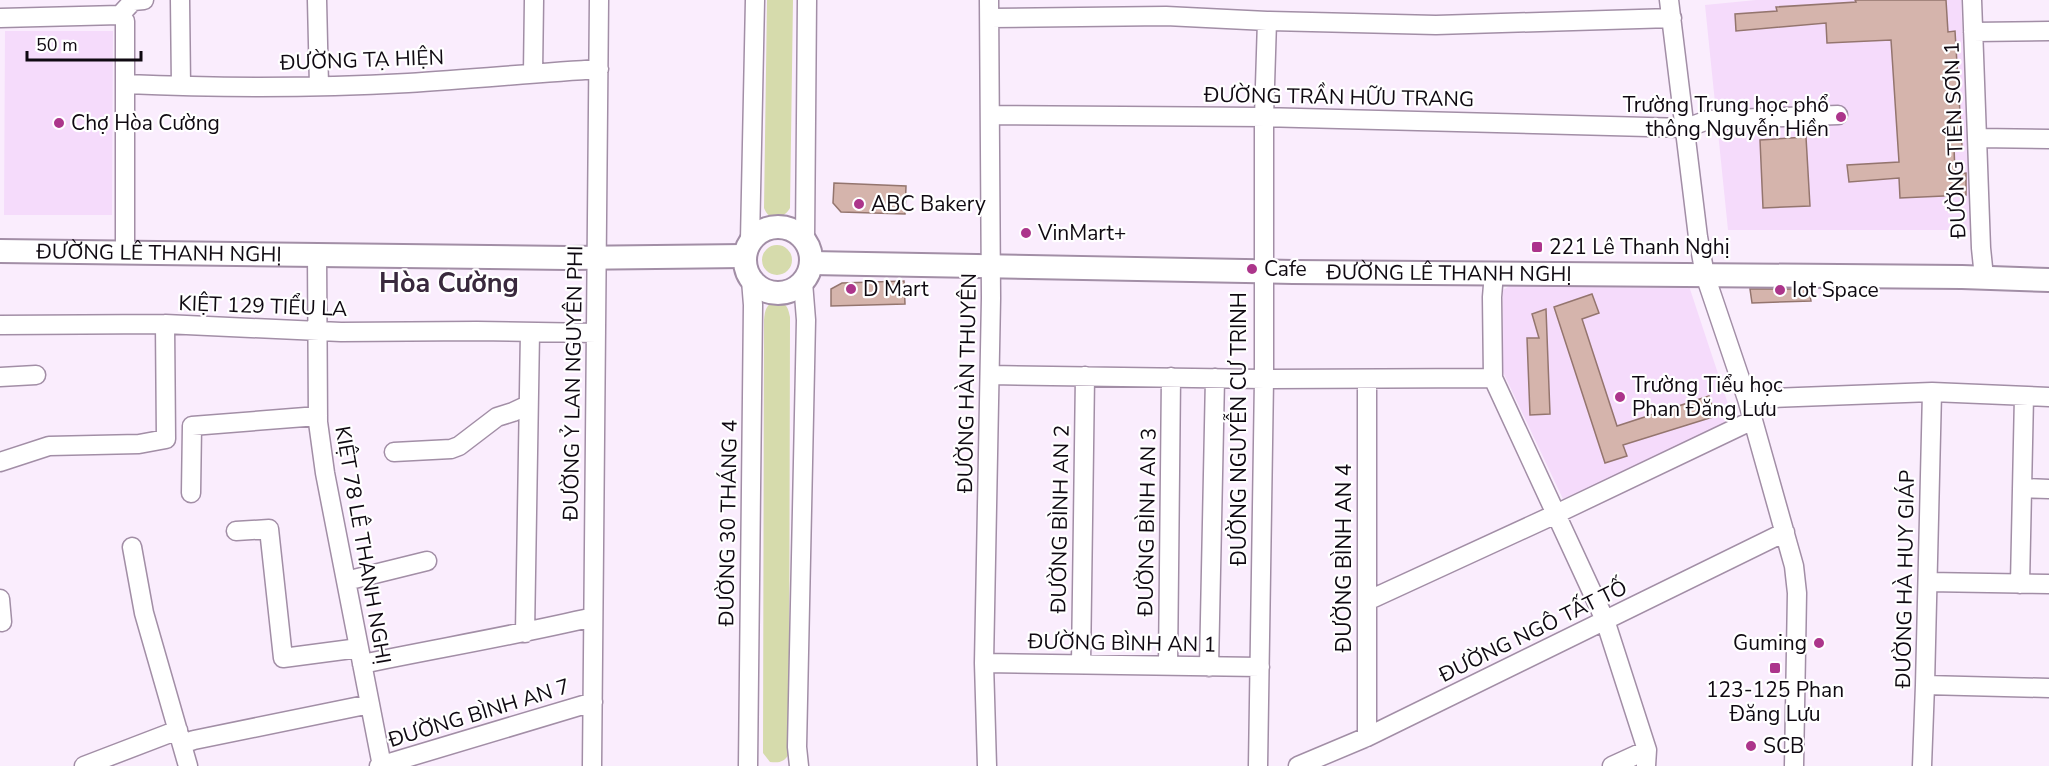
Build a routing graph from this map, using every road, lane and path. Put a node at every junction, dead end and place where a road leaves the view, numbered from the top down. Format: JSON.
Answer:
{"nodes":[{"id":1,"x":144,"y":0,"type":"edge"},
{"id":2,"x":180,"y":0,"type":"edge"},
{"id":3,"x":317,"y":0,"type":"edge"},
{"id":4,"x":534,"y":0,"type":"edge"},
{"id":5,"x":599,"y":0,"type":"edge"},
{"id":6,"x":755,"y":0,"type":"edge"},
{"id":7,"x":807,"y":0,"type":"edge"},
{"id":8,"x":1972,"y":0,"type":"edge"},
{"id":9,"x":1071,"y":8,"type":"edge"},
{"id":10,"x":1166,"y":8,"type":"edge"},
{"id":11,"x":989,"y":9,"type":"edge"},
{"id":12,"x":1670,"y":9,"type":"edge"},
{"id":13,"x":120,"y":15,"type":"junction"},
{"id":14,"x":0,"y":18,"type":"edge"},
{"id":15,"x":1267,"y":21,"type":"junction"},
{"id":16,"x":1973,"y":32,"type":"junction"},
{"id":17,"x":2049,"y":32,"type":"edge"},
{"id":18,"x":599,"y":69,"type":"junction"},
{"id":19,"x":533,"y":73,"type":"junction"},
{"id":20,"x":126,"y":84,"type":"junction"},
{"id":21,"x":181,"y":86,"type":"junction"},
{"id":22,"x":319,"y":86,"type":"junction"},
{"id":23,"x":990,"y":115,"type":"junction"},
{"id":24,"x":1838,"y":115,"type":"dead end"},
{"id":25,"x":1264,"y":117,"type":"junction"},
{"id":26,"x":1686,"y":128,"type":"junction"},
{"id":27,"x":1978,"y":138,"type":"junction"},
{"id":28,"x":2049,"y":139,"type":"edge"},
{"id":29,"x":805,"y":240,"type":"junction"},
{"id":30,"x":747,"y":248,"type":"junction"},
{"id":31,"x":0,"y":251,"type":"edge"},
{"id":32,"x":125,"y":252,"type":"junction"},
{"id":33,"x":317,"y":254,"type":"junction"},
{"id":34,"x":597,"y":256,"type":"junction"},
{"id":35,"x":991,"y":265,"type":"junction"},
{"id":36,"x":1263,"y":270,"type":"junction"},
{"id":37,"x":807,"y":272,"type":"junction"},
{"id":38,"x":1494,"y":273,"type":"junction"},
{"id":39,"x":1705,"y":275,"type":"junction"},
{"id":40,"x":1984,"y":278,"type":"junction"},
{"id":41,"x":751,"y":280,"type":"junction"},
{"id":42,"x":2049,"y":280,"type":"edge"},
{"id":43,"x":165,"y":324,"type":"junction"},
{"id":44,"x":0,"y":325,"type":"edge"},
{"id":45,"x":317,"y":331,"type":"junction"},
{"id":46,"x":530,"y":332,"type":"junction"},
{"id":47,"x":596,"y":333,"type":"junction"},
{"id":48,"x":36,"y":375,"type":"dead end"},
{"id":49,"x":990,"y":375,"type":"junction"},
{"id":50,"x":1085,"y":376,"type":"junction"},
{"id":51,"x":0,"y":377,"type":"edge"},
{"id":52,"x":1171,"y":377,"type":"junction"},
{"id":53,"x":1215,"y":378,"type":"junction"},
{"id":54,"x":1493,"y":378,"type":"junction"},
{"id":55,"x":1264,"y":379,"type":"junction"},
{"id":56,"x":1367,"y":379,"type":"junction"},
{"id":57,"x":1932,"y":393,"type":"junction"},
{"id":58,"x":2024,"y":396,"type":"junction"},
{"id":59,"x":2049,"y":397,"type":"edge"},
{"id":60,"x":1747,"y":399,"type":"junction"},
{"id":61,"x":528,"y":405,"type":"junction"},
{"id":62,"x":318,"y":416,"type":"junction"},
{"id":63,"x":1753,"y":420,"type":"junction"},
{"id":64,"x":394,"y":452,"type":"dead end"},
{"id":65,"x":0,"y":462,"type":"edge"},
{"id":66,"x":2022,"y":488,"type":"junction"},
{"id":67,"x":2049,"y":489,"type":"edge"},
{"id":68,"x":191,"y":493,"type":"dead end"},
{"id":69,"x":1556,"y":514,"type":"junction"},
{"id":70,"x":236,"y":531,"type":"dead end"},
{"id":71,"x":1785,"y":532,"type":"junction"},
{"id":72,"x":132,"y":547,"type":"dead end"},
{"id":73,"x":427,"y":561,"type":"dead end"},
{"id":74,"x":346,"y":581,"type":"junction"},
{"id":75,"x":1928,"y":582,"type":"junction"},
{"id":76,"x":2020,"y":584,"type":"junction"},
{"id":77,"x":2049,"y":584,"type":"edge"},
{"id":78,"x":0,"y":599,"type":"edge"},
{"id":79,"x":1367,"y":601,"type":"junction"},
{"id":80,"x":593,"y":617,"type":"junction"},
{"id":81,"x":1605,"y":620,"type":"junction"},
{"id":82,"x":2,"y":622,"type":"dead end"},
{"id":83,"x":525,"y":633,"type":"junction"},
{"id":84,"x":360,"y":656,"type":"junction"},
{"id":85,"x":984,"y":663,"type":"junction"},
{"id":86,"x":1081,"y":664,"type":"junction"},
{"id":87,"x":1168,"y":666,"type":"junction"},
{"id":88,"x":1209,"y":667,"type":"junction"},
{"id":89,"x":1260,"y":667,"type":"junction"},
{"id":90,"x":1926,"y":685,"type":"junction"},
{"id":91,"x":2049,"y":688,"type":"edge"},
{"id":92,"x":593,"y":702,"type":"junction"},
{"id":93,"x":370,"y":704,"type":"junction"},
{"id":94,"x":180,"y":737,"type":"junction"},
{"id":95,"x":1367,"y":737,"type":"junction"},
{"id":96,"x":1646,"y":758,"type":"edge"},
{"id":97,"x":84,"y":766,"type":"edge"},
{"id":98,"x":188,"y":766,"type":"edge"},
{"id":99,"x":381,"y":766,"type":"edge"},
{"id":100,"x":592,"y":766,"type":"edge"},
{"id":101,"x":748,"y":766,"type":"edge"},
{"id":102,"x":799,"y":766,"type":"edge"},
{"id":103,"x":987,"y":766,"type":"edge"},
{"id":104,"x":1258,"y":766,"type":"edge"},
{"id":105,"x":1298,"y":766,"type":"edge"},
{"id":106,"x":1612,"y":766,"type":"edge"},
{"id":107,"x":1794,"y":766,"type":"edge"},
{"id":108,"x":1922,"y":766,"type":"edge"}],
"edges":[{"from":1,"to":13,"type":"street"},
{"from":2,"to":21,"type":"street"},
{"from":3,"to":22,"type":"street"},
{"from":4,"to":19,"type":"street"},
{"from":5,"to":18,"type":"street","name":"ĐƯỜNG Ỷ LAN NGUYÊN PHI"},
{"from":6,"to":30,"type":"street"},
{"from":7,"to":29,"type":"street"},
{"from":8,"to":16,"type":"street","name":"ĐƯỜNG TIÊN SƠN 1"},
{"from":9,"to":10,"type":"street"},
{"from":9,"to":11,"type":"street"},
{"from":10,"to":15,"type":"street"},
{"from":11,"to":23,"type":"street","name":"ĐƯỜNG HÀN THUYÊN"},
{"from":12,"to":15,"type":"street"},
{"from":12,"to":26,"type":"street"},
{"from":13,"to":14,"type":"street"},
{"from":13,"to":20,"type":"street"},
{"from":15,"to":25,"type":"street","name":"ĐƯỜNG NGUYỄN CƯ TRINH"},
{"from":16,"to":17,"type":"street"},
{"from":16,"to":27,"type":"street","name":"ĐƯỜNG TIÊN SƠN 1"},
{"from":18,"to":19,"type":"street","name":"ĐƯỜNG TẠ HIỆN"},
{"from":18,"to":34,"type":"street","name":"ĐƯỜNG Ỷ LAN NGUYÊN PHI"},
{"from":19,"to":22,"type":"street","name":"ĐƯỜNG TẠ HIỆN"},
{"from":20,"to":21,"type":"street","name":"ĐƯỜNG TẠ HIỆN"},
{"from":20,"to":32,"type":"street"},
{"from":21,"to":22,"type":"street","name":"ĐƯỜNG TẠ HIỆN"},
{"from":23,"to":25,"type":"street","name":"ĐƯỜNG TRẦN HỮU TRANG"},
{"from":23,"to":35,"type":"street","name":"ĐƯỜNG HÀN THUYÊN"},
{"from":24,"to":26,"type":"street","name":"ĐƯỜNG TRẦN HỮU TRANG"},
{"from":25,"to":26,"type":"street","name":"ĐƯỜNG TRẦN HỮU TRANG"},
{"from":25,"to":36,"type":"street","name":"ĐƯỜNG NGUYỄN CƯ TRINH"},
{"from":26,"to":39,"type":"street"},
{"from":27,"to":28,"type":"street"},
{"from":27,"to":40,"type":"street","name":"ĐƯỜNG TIÊN SƠN 1"},
{"from":29,"to":30,"type":"main road"},
{"from":29,"to":37,"type":"main road"},
{"from":30,"to":34,"type":"main road","name":"ĐƯỜNG LÊ THANH NGHỊ"},
{"from":30,"to":41,"type":"main road"},
{"from":31,"to":32,"type":"main road","name":"ĐƯỜNG LÊ THANH NGHỊ"},
{"from":32,"to":33,"type":"main road","name":"ĐƯỜNG LÊ THANH NGHỊ"},
{"from":33,"to":34,"type":"main road","name":"ĐƯỜNG LÊ THANH NGHỊ"},
{"from":33,"to":45,"type":"street"},
{"from":34,"to":47,"type":"street","name":"ĐƯỜNG Ỷ LAN NGUYÊN PHI"},
{"from":35,"to":36,"type":"main road","name":"ĐƯỜNG LÊ THANH NGHỊ"},
{"from":35,"to":37,"type":"main road","name":"ĐƯỜNG LÊ THANH NGHỊ"},
{"from":35,"to":49,"type":"street","name":"ĐƯỜNG HÀN THUYÊN"},
{"from":36,"to":38,"type":"main road","name":"ĐƯỜNG LÊ THANH NGHỊ"},
{"from":36,"to":55,"type":"street","name":"ĐƯỜNG NGUYỄN CƯ TRINH"},
{"from":37,"to":41,"type":"main road"},
{"from":37,"to":102,"type":"street"},
{"from":38,"to":39,"type":"main road","name":"ĐƯỜNG LÊ THANH NGHỊ"},
{"from":38,"to":54,"type":"street"},
{"from":39,"to":40,"type":"main road","name":"ĐƯỜNG LÊ THANH NGHỊ"},
{"from":39,"to":60,"type":"street"},
{"from":40,"to":42,"type":"main road","name":"ĐƯỜNG LÊ THANH NGHỊ"},
{"from":41,"to":101,"type":"street","name":"ĐƯỜNG 30 THÁNG 4"},
{"from":43,"to":44,"type":"street","name":"KIỆT 129 TIỂU LA"},
{"from":43,"to":45,"type":"street","name":"KIỆT 129 TIỂU LA"},
{"from":43,"to":65,"type":"street"},
{"from":45,"to":46,"type":"street","name":"KIỆT 129 TIỂU LA"},
{"from":45,"to":62,"type":"street","name":"KIỆT 78 LÊ THANH NGHỊ"},
{"from":46,"to":47,"type":"street","name":"KIỆT 129 TIỂU LA"},
{"from":46,"to":61,"type":"street"},
{"from":47,"to":80,"type":"street","name":"ĐƯỜNG Ỷ LAN NGUYÊN PHI"},
{"from":48,"to":51,"type":"street"},
{"from":49,"to":50,"type":"street"},
{"from":49,"to":85,"type":"street","name":"ĐƯỜNG HÀN THUYÊN"},
{"from":50,"to":52,"type":"street"},
{"from":50,"to":86,"type":"street","name":"ĐƯỜNG BÌNH AN 2"},
{"from":52,"to":53,"type":"street"},
{"from":52,"to":87,"type":"street","name":"ĐƯỜNG BÌNH AN 3"},
{"from":53,"to":55,"type":"street"},
{"from":53,"to":88,"type":"street"},
{"from":54,"to":56,"type":"street"},
{"from":54,"to":69,"type":"street"},
{"from":55,"to":56,"type":"street"},
{"from":55,"to":89,"type":"street","name":"ĐƯỜNG NGUYỄN CƯ TRINH"},
{"from":56,"to":79,"type":"street","name":"ĐƯỜNG BÌNH AN 4"},
{"from":57,"to":58,"type":"street"},
{"from":57,"to":60,"type":"street"},
{"from":57,"to":75,"type":"street","name":"ĐƯỜNG HÀ HUY GIÁP"},
{"from":58,"to":59,"type":"street"},
{"from":58,"to":66,"type":"street"},
{"from":60,"to":63,"type":"street"},
{"from":61,"to":64,"type":"street"},
{"from":61,"to":83,"type":"street"},
{"from":62,"to":68,"type":"street"},
{"from":62,"to":74,"type":"street","name":"KIỆT 78 LÊ THANH NGHỊ"},
{"from":63,"to":69,"type":"street"},
{"from":63,"to":71,"type":"street"},
{"from":66,"to":67,"type":"street"},
{"from":66,"to":76,"type":"street"},
{"from":69,"to":79,"type":"street"},
{"from":69,"to":81,"type":"street"},
{"from":70,"to":84,"type":"street"},
{"from":71,"to":81,"type":"street","name":"ĐƯỜNG NGÔ TẤT TỐ"},
{"from":71,"to":107,"type":"street"},
{"from":72,"to":94,"type":"street"},
{"from":73,"to":74,"type":"street"},
{"from":74,"to":84,"type":"street","name":"KIỆT 78 LÊ THANH NGHỊ"},
{"from":75,"to":76,"type":"street"},
{"from":75,"to":90,"type":"street","name":"ĐƯỜNG HÀ HUY GIÁP"},
{"from":76,"to":77,"type":"street"},
{"from":78,"to":82,"type":"street"},
{"from":79,"to":95,"type":"street","name":"ĐƯỜNG BÌNH AN 4"},
{"from":80,"to":83,"type":"street"},
{"from":80,"to":92,"type":"street","name":"ĐƯỜNG Ỷ LAN NGUYÊN PHI"},
{"from":81,"to":95,"type":"street","name":"ĐƯỜNG NGÔ TẤT TỐ"},
{"from":81,"to":96,"type":"street"},
{"from":83,"to":84,"type":"street"},
{"from":84,"to":93,"type":"street","name":"KIỆT 78 LÊ THANH NGHỊ"},
{"from":85,"to":86,"type":"street","name":"ĐƯỜNG BÌNH AN 1"},
{"from":85,"to":103,"type":"street","name":"ĐƯỜNG HÀN THUYÊN"},
{"from":86,"to":87,"type":"street","name":"ĐƯỜNG BÌNH AN 1"},
{"from":87,"to":88,"type":"street","name":"ĐƯỜNG BÌNH AN 1"},
{"from":88,"to":89,"type":"street","name":"ĐƯỜNG BÌNH AN 1"},
{"from":89,"to":104,"type":"street","name":"ĐƯỜNG NGUYỄN CƯ TRINH"},
{"from":90,"to":91,"type":"street"},
{"from":90,"to":108,"type":"street","name":"ĐƯỜNG HÀ HUY GIÁP"},
{"from":92,"to":99,"type":"street","name":"ĐƯỜNG BÌNH AN 7"},
{"from":92,"to":100,"type":"street","name":"ĐƯỜNG Ỷ LAN NGUYÊN PHI"},
{"from":93,"to":94,"type":"street"},
{"from":93,"to":99,"type":"street","name":"KIỆT 78 LÊ THANH NGHỊ"},
{"from":94,"to":97,"type":"street"},
{"from":94,"to":98,"type":"street"},
{"from":95,"to":105,"type":"street","name":"ĐƯỜNG NGÔ TẤT TỐ"},
{"from":96,"to":106,"type":"street"}]}
